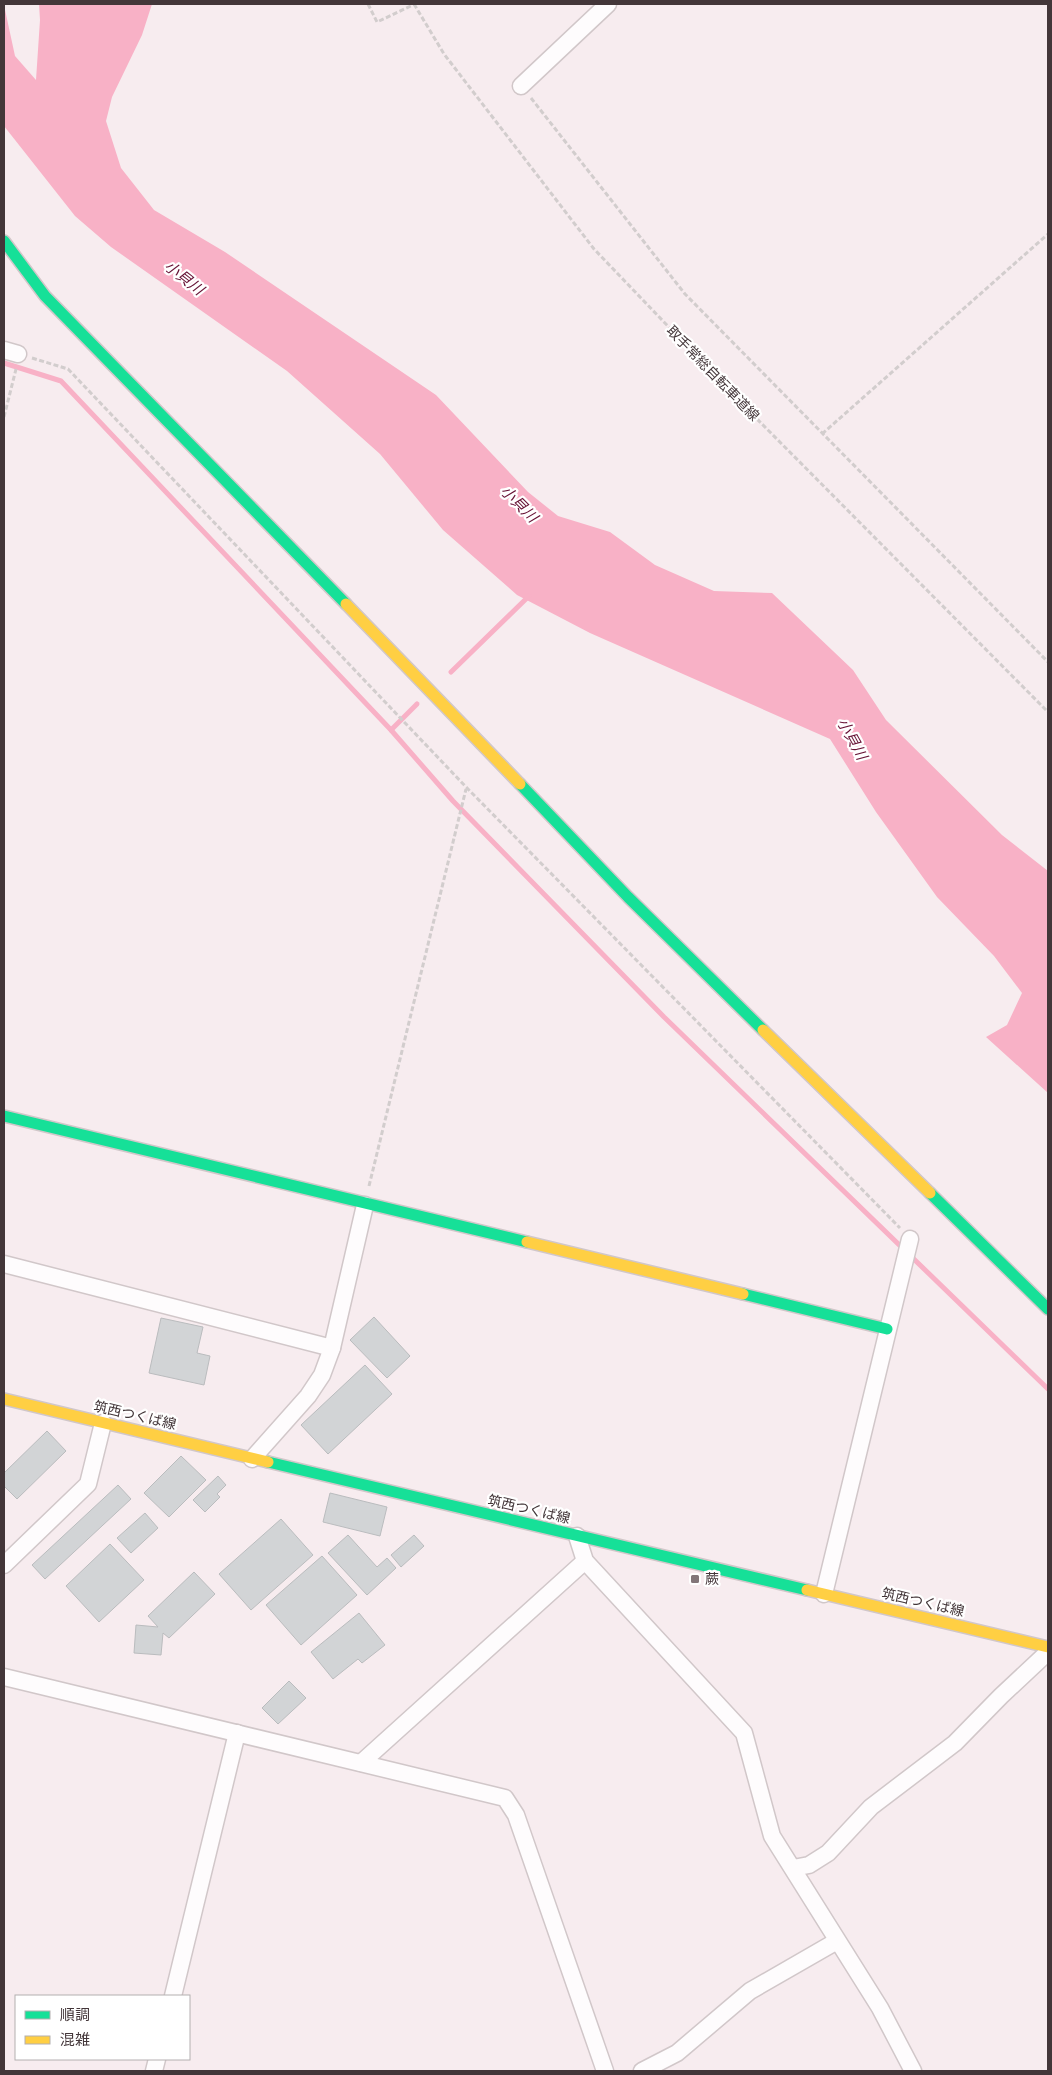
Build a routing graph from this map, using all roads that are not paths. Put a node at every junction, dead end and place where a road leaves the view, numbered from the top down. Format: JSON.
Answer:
{"nodes":[{"id":1,"x":608,"y":4,"type":"edge"},
{"id":2,"x":521,"y":86,"type":"road end"},
{"id":3,"x":4,"y":241,"type":"edge"},
{"id":4,"x":4,"y":1116,"type":"edge"},
{"id":5,"x":365,"y":1205,"type":"junction"},
{"id":6,"x":908,"y":1249,"type":"road end"},
{"id":7,"x":4,"y":1264,"type":"edge"},
{"id":8,"x":1048,"y":1309,"type":"edge"},
{"id":9,"x":887,"y":1329,"type":"junction"},
{"id":10,"x":332,"y":1348,"type":"junction"},
{"id":11,"x":4,"y":1399,"type":"edge"},
{"id":12,"x":103,"y":1423,"type":"junction"},
{"id":13,"x":252,"y":1458,"type":"junction"},
{"id":14,"x":577,"y":1536,"type":"junction"},
{"id":15,"x":585,"y":1561,"type":"junction"},
{"id":16,"x":4,"y":1565,"type":"edge"},
{"id":17,"x":824,"y":1594,"type":"junction"},
{"id":18,"x":1048,"y":1647,"type":"edge"},
{"id":19,"x":1048,"y":1652,"type":"edge"},
{"id":20,"x":4,"y":1677,"type":"edge"},
{"id":21,"x":237,"y":1733,"type":"junction"},
{"id":22,"x":362,"y":1763,"type":"junction"},
{"id":23,"x":793,"y":1868,"type":"junction"},
{"id":24,"x":837,"y":1941,"type":"junction"},
{"id":25,"x":172,"y":1995,"type":"edge"},
{"id":26,"x":604,"y":2071,"type":"edge"},
{"id":27,"x":642,"y":2071,"type":"edge"},
{"id":28,"x":913,"y":2071,"type":"edge"}],
"edges":[{"from":1,"to":2,"type":"street"},
{"from":3,"to":8,"type":"street"},
{"from":4,"to":5,"type":"street"},
{"from":5,"to":9,"type":"street"},
{"from":5,"to":10,"type":"street"},
{"from":6,"to":9,"type":"street"},
{"from":7,"to":10,"type":"street"},
{"from":9,"to":17,"type":"street"},
{"from":10,"to":13,"type":"street"},
{"from":11,"to":12,"type":"street","name":"筑西つくば線"},
{"from":12,"to":13,"type":"street","name":"筑西つくば線"},
{"from":12,"to":16,"type":"street"},
{"from":13,"to":14,"type":"street","name":"筑西つくば線"},
{"from":14,"to":15,"type":"street"},
{"from":14,"to":17,"type":"street","name":"筑西つくば線"},
{"from":15,"to":22,"type":"street"},
{"from":15,"to":23,"type":"street"},
{"from":17,"to":18,"type":"street","name":"筑西つくば線"},
{"from":19,"to":23,"type":"street"},
{"from":20,"to":21,"type":"street"},
{"from":21,"to":22,"type":"street"},
{"from":21,"to":25,"type":"street"},
{"from":22,"to":26,"type":"street"},
{"from":23,"to":24,"type":"street"},
{"from":24,"to":27,"type":"street"},
{"from":24,"to":28,"type":"street"}]}
